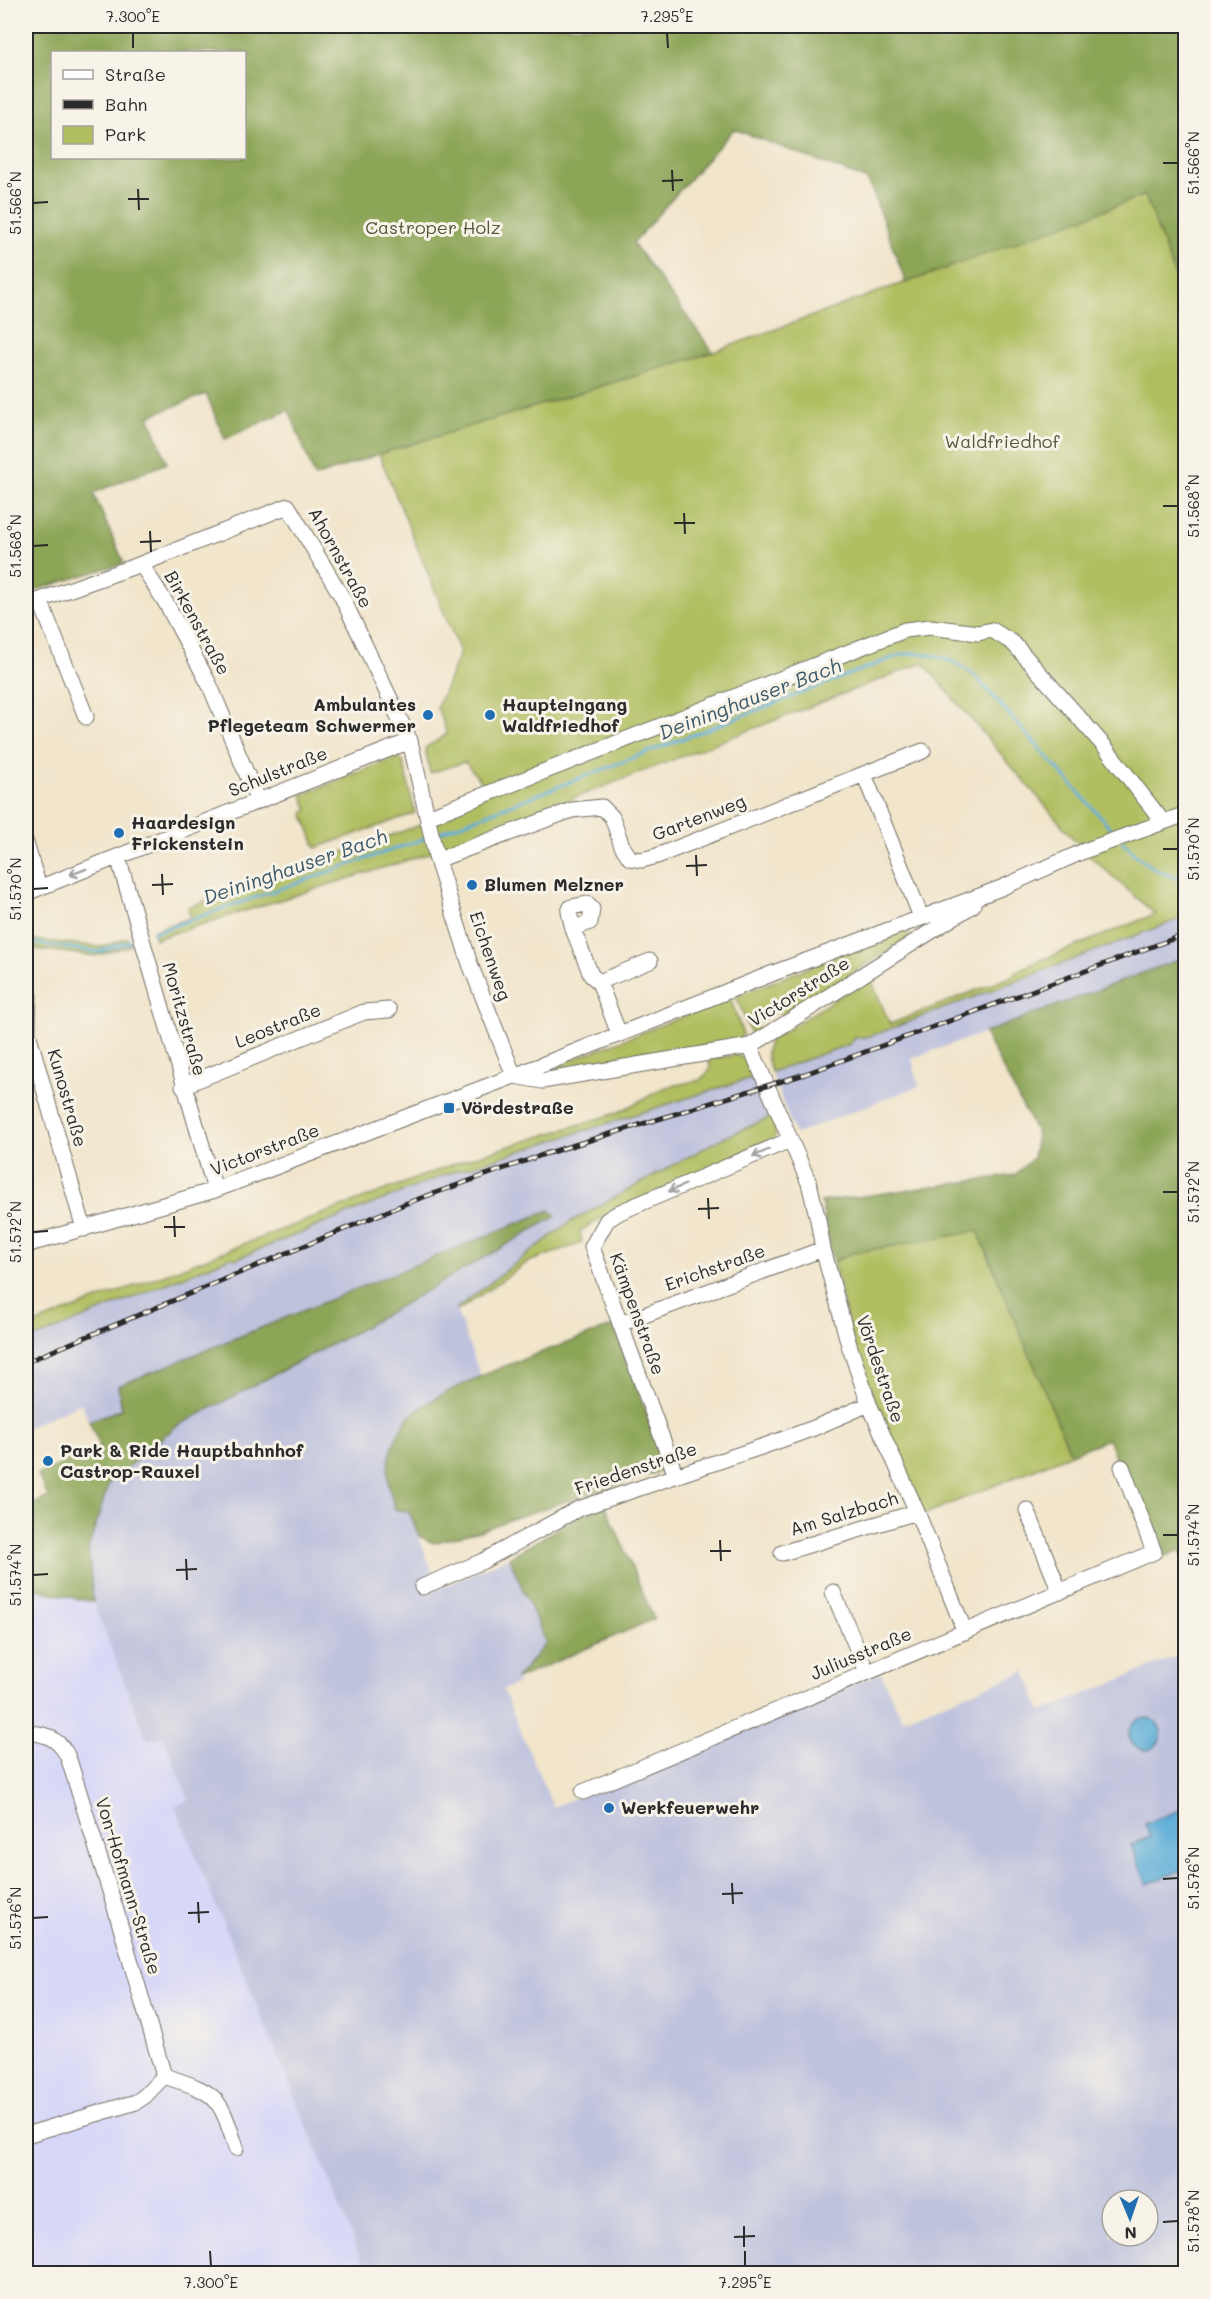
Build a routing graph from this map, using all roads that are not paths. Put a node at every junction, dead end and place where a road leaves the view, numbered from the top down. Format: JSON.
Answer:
{"nodes":[{"id":1,"x":141,"y":564,"type":"junction"},
{"id":2,"x":33,"y":603,"type":"edge"},
{"id":3,"x":86,"y":717,"type":"dead end"},
{"id":4,"x":410,"y":741,"type":"junction"},
{"id":5,"x":923,"y":751,"type":"dead end"},
{"id":6,"x":864,"y":774,"type":"junction"},
{"id":7,"x":258,"y":801,"type":"junction"},
{"id":8,"x":1185,"y":814,"type":"edge"},
{"id":9,"x":428,"y":817,"type":"junction"},
{"id":10,"x":1162,"y":822,"type":"junction"},
{"id":11,"x":26,"y":843,"type":"edge"},
{"id":12,"x":118,"y":857,"type":"junction"},
{"id":13,"x":437,"y":860,"type":"junction"},
{"id":14,"x":1001,"y":888,"type":"junction"},
{"id":15,"x":32,"y":890,"type":"edge"},
{"id":16,"x":916,"y":919,"type":"junction"},
{"id":17,"x":573,"y":929,"type":"dead end"},
{"id":18,"x":919,"y":940,"type":"junction"},
{"id":19,"x":650,"y":961,"type":"dead end"},
{"id":20,"x":27,"y":975,"type":"edge"},
{"id":21,"x":599,"y":982,"type":"junction"},
{"id":22,"x":389,"y":1010,"type":"dead end"},
{"id":23,"x":619,"y":1034,"type":"junction"},
{"id":24,"x":750,"y":1046,"type":"junction"},
{"id":25,"x":514,"y":1076,"type":"junction"},
{"id":26,"x":183,"y":1086,"type":"junction"},
{"id":27,"x":790,"y":1140,"type":"junction"},
{"id":28,"x":215,"y":1190,"type":"junction"},
{"id":29,"x":84,"y":1229,"type":"junction"},
{"id":30,"x":26,"y":1245,"type":"edge"},
{"id":31,"x":823,"y":1249,"type":"junction"},
{"id":32,"x":620,"y":1324,"type":"junction"},
{"id":33,"x":868,"y":1404,"type":"junction"},
{"id":34,"x":1122,"y":1467,"type":"dead end"},
{"id":35,"x":676,"y":1476,"type":"junction"},
{"id":36,"x":1027,"y":1509,"type":"dead end"},
{"id":37,"x":917,"y":1512,"type":"junction"},
{"id":38,"x":782,"y":1553,"type":"dead end"},
{"id":39,"x":422,"y":1587,"type":"dead end"},
{"id":40,"x":833,"y":1592,"type":"dead end"},
{"id":41,"x":1060,"y":1592,"type":"junction"},
{"id":42,"x":964,"y":1632,"type":"junction"},
{"id":43,"x":867,"y":1672,"type":"junction"},
{"id":44,"x":26,"y":1733,"type":"edge"},
{"id":45,"x":583,"y":1792,"type":"dead end"},
{"id":46,"x":164,"y":2076,"type":"junction"},
{"id":47,"x":26,"y":2135,"type":"edge"},
{"id":48,"x":236,"y":2148,"type":"dead end"}],
"edges":[{"from":1,"to":2,"type":"street","name":"Ahornstraße"},
{"from":1,"to":4,"type":"street","name":"Ahornstraße"},
{"from":1,"to":7,"type":"street","name":"Birkenstraße"},
{"from":2,"to":3,"type":"street","name":"Ahornstraße"},
{"from":4,"to":7,"type":"street","name":"Schulstraße"},
{"from":4,"to":9,"type":"street","name":"Eichenweg"},
{"from":5,"to":6,"type":"street","name":"Gartenweg"},
{"from":6,"to":13,"type":"street","name":"Gartenweg"},
{"from":6,"to":16,"type":"street"},
{"from":7,"to":12,"type":"street","name":"Schulstraße"},
{"from":8,"to":10,"type":"street","name":"Victorstraße"},
{"from":9,"to":10,"type":"street"},
{"from":9,"to":13,"type":"street","name":"Eichenweg"},
{"from":10,"to":14,"type":"street","name":"Victorstraße"},
{"from":11,"to":15,"type":"street"},
{"from":12,"to":15,"type":"street","name":"Schulstraße","one_way":true},
{"from":12,"to":26,"type":"street","name":"Moritzstraße"},
{"from":13,"to":25,"type":"street","name":"Eichenweg"},
{"from":14,"to":16,"type":"street","name":"Victorstraße"},
{"from":14,"to":18,"type":"street","name":"Victorstraße"},
{"from":16,"to":18,"type":"street"},
{"from":16,"to":23,"type":"street","name":"Victorstraße"},
{"from":17,"to":21,"type":"street"},
{"from":18,"to":24,"type":"street","name":"Victorstraße"},
{"from":19,"to":21,"type":"street"},
{"from":20,"to":29,"type":"street","name":"Kunostraße"},
{"from":21,"to":23,"type":"street"},
{"from":22,"to":26,"type":"street","name":"Leostraße"},
{"from":23,"to":25,"type":"street","name":"Victorstraße"},
{"from":24,"to":25,"type":"street","name":"Victorstraße"},
{"from":24,"to":27,"type":"street","name":"Vördestraße"},
{"from":25,"to":28,"type":"street","name":"Victorstraße"},
{"from":26,"to":28,"type":"street","name":"Moritzstraße"},
{"from":27,"to":31,"type":"street","name":"Vördestraße"},
{"from":27,"to":32,"type":"street","name":"Kämpenstraße","one_way":true},
{"from":28,"to":29,"type":"street","name":"Victorstraße"},
{"from":29,"to":30,"type":"street","name":"Victorstraße"},
{"from":31,"to":32,"type":"street","name":"Erichstraße"},
{"from":31,"to":33,"type":"street","name":"Vördestraße"},
{"from":32,"to":35,"type":"street","name":"Kämpenstraße"},
{"from":33,"to":35,"type":"street","name":"Friedenstraße"},
{"from":33,"to":37,"type":"street","name":"Vördestraße"},
{"from":34,"to":41,"type":"street","name":"Juliusstraße"},
{"from":35,"to":39,"type":"street","name":"Friedenstraße"},
{"from":36,"to":41,"type":"street"},
{"from":37,"to":38,"type":"street","name":"Am Salzbach"},
{"from":37,"to":42,"type":"street","name":"Vördestraße"},
{"from":40,"to":43,"type":"street"},
{"from":41,"to":42,"type":"street","name":"Juliusstraße"},
{"from":42,"to":43,"type":"street","name":"Juliusstraße"},
{"from":43,"to":45,"type":"street","name":"Juliusstraße"},
{"from":44,"to":46,"type":"street","name":"Von-Hofmann-Straße"},
{"from":46,"to":47,"type":"street"},
{"from":46,"to":48,"type":"street"}]}
